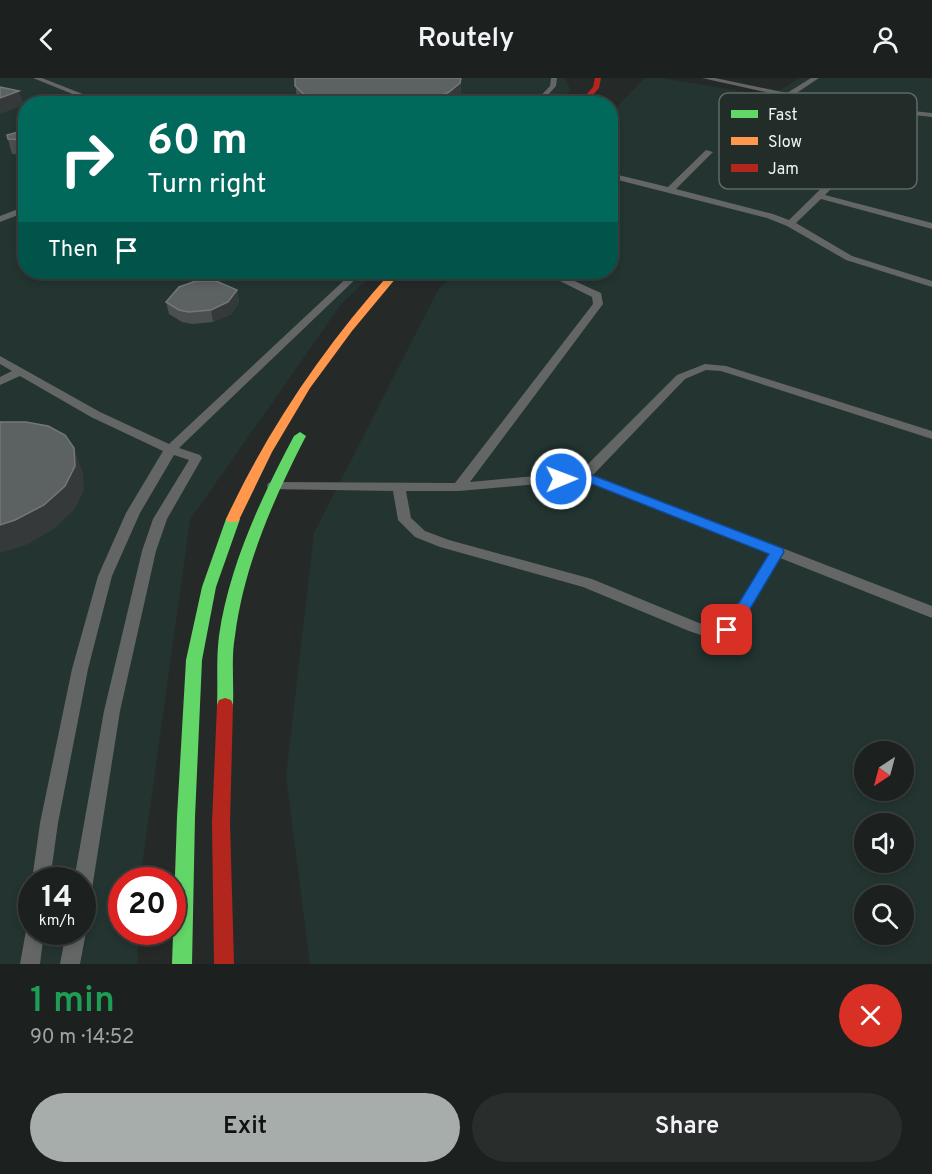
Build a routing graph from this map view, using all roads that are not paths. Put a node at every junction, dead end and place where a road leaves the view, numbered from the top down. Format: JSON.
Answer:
{"nodes":[{"id":1,"x":36,"y":78,"type":"edge"},
{"id":2,"x":554,"y":78,"type":"edge"},
{"id":3,"x":598,"y":78,"type":"edge"},
{"id":4,"x":612,"y":78,"type":"edge"},
{"id":5,"x":705,"y":78,"type":"edge"},
{"id":6,"x":816,"y":78,"type":"edge"},
{"id":7,"x":778,"y":93,"type":"edge"},
{"id":8,"x":791,"y":93,"type":"edge"},
{"id":9,"x":84,"y":96,"type":"edge"},
{"id":10,"x":544,"y":96,"type":"edge"},
{"id":11,"x":588,"y":96,"type":"edge"},
{"id":12,"x":604,"y":96,"type":"edge"},
{"id":13,"x":917,"y":113,"type":"edge"},
{"id":14,"x":932,"y":115,"type":"edge"},
{"id":15,"x":710,"y":152,"type":"dead end"},
{"id":16,"x":618,"y":177,"type":"edge"},
{"id":17,"x":827,"y":189,"type":"edge"},
{"id":18,"x":670,"y":190,"type":"junction"},
{"id":19,"x":820,"y":196,"type":"junction"},
{"id":20,"x":18,"y":212,"type":"edge"},
{"id":21,"x":0,"y":219,"type":"edge"},
{"id":22,"x":790,"y":224,"type":"junction"},
{"id":23,"x":932,"y":226,"type":"edge"},
{"id":24,"x":351,"y":279,"type":"edge"},
{"id":25,"x":390,"y":279,"type":"edge"},
{"id":26,"x":563,"y":279,"type":"edge"},
{"id":27,"x":932,"y":284,"type":"edge"},
{"id":28,"x":0,"y":359,"type":"edge"},
{"id":29,"x":20,"y":371,"type":"junction"},
{"id":30,"x":0,"y":382,"type":"edge"},
{"id":31,"x":304,"y":428,"type":"dead end"},
{"id":32,"x":932,"y":435,"type":"edge"},
{"id":33,"x":170,"y":450,"type":"junction"},
{"id":34,"x":584,"y":476,"type":"junction"},
{"id":35,"x":273,"y":486,"type":"junction"},
{"id":36,"x":399,"y":487,"type":"junction"},
{"id":37,"x":459,"y":487,"type":"junction"},
{"id":38,"x":777,"y":552,"type":"junction"},
{"id":39,"x":932,"y":612,"type":"edge"},
{"id":40,"x":43,"y":867,"type":"edge"},
{"id":41,"x":86,"y":867,"type":"edge"},
{"id":42,"x":32,"y":945,"type":"edge"},
{"id":43,"x":73,"y":945,"type":"edge"},
{"id":44,"x":30,"y":964,"type":"edge"},
{"id":45,"x":70,"y":964,"type":"edge"},
{"id":46,"x":182,"y":964,"type":"edge"},
{"id":47,"x":224,"y":964,"type":"edge"}],
"edges":[{"from":1,"to":9,"type":"lane"},
{"from":2,"to":10,"type":"lane"},
{"from":3,"to":11,"type":"main road"},
{"from":4,"to":12,"type":"main road"},
{"from":5,"to":7,"type":"lane"},
{"from":6,"to":8,"type":"lane"},
{"from":13,"to":14,"type":"lane"},
{"from":15,"to":18,"type":"lane"},
{"from":16,"to":18,"type":"lane"},
{"from":17,"to":19,"type":"lane"},
{"from":18,"to":22,"type":"lane"},
{"from":19,"to":22,"type":"lane"},
{"from":19,"to":23,"type":"lane"},
{"from":20,"to":21,"type":"lane"},
{"from":22,"to":27,"type":"lane"},
{"from":24,"to":33,"type":"lane"},
{"from":25,"to":46,"type":"main road"},
{"from":26,"to":37,"type":"lane"},
{"from":28,"to":29,"type":"lane"},
{"from":29,"to":30,"type":"lane"},
{"from":29,"to":33,"type":"lane"},
{"from":31,"to":35,"type":"main road"},
{"from":32,"to":34,"type":"lane"},
{"from":33,"to":40,"type":"lane"},
{"from":33,"to":41,"type":"lane"},
{"from":34,"to":37,"type":"lane"},
{"from":34,"to":38,"type":"lane"},
{"from":35,"to":36,"type":"lane"},
{"from":35,"to":47,"type":"main road"},
{"from":36,"to":37,"type":"lane"},
{"from":36,"to":38,"type":"lane"},
{"from":38,"to":39,"type":"lane"},
{"from":42,"to":44,"type":"lane"},
{"from":43,"to":45,"type":"lane"}]}
